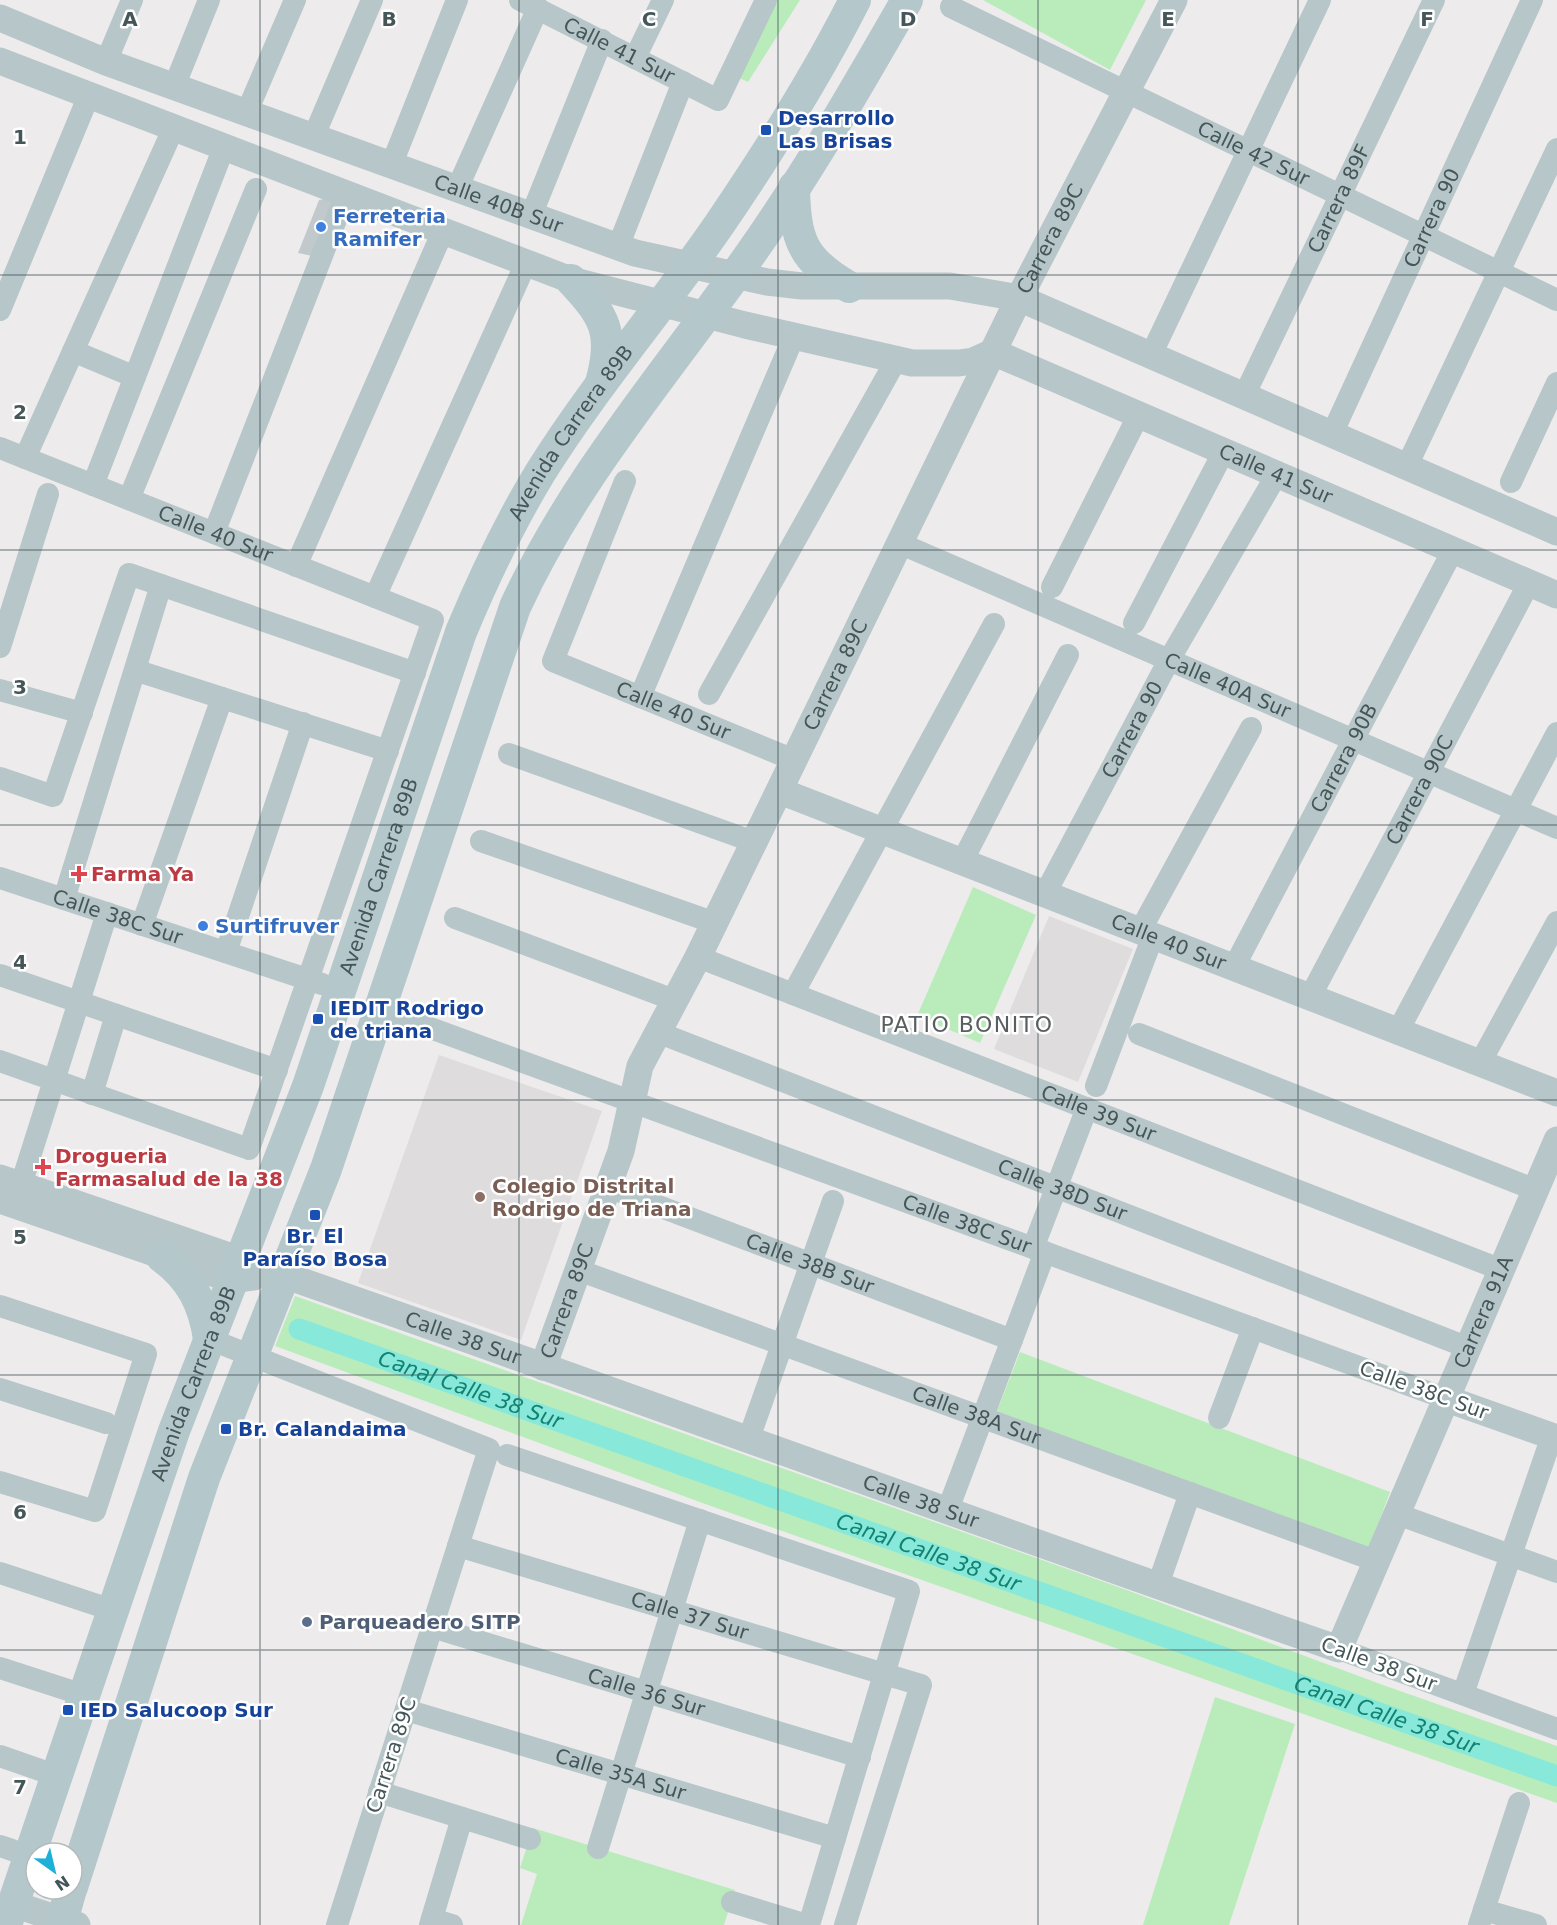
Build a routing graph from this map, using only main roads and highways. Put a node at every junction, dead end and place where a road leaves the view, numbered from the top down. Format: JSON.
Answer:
{"nodes":[{"id":1,"x":855,"y":0,"type":"edge"},
{"id":2,"x":907,"y":0,"type":"edge"},
{"id":3,"x":794,"y":187,"type":"junction"},
{"id":4,"x":571,"y":280,"type":"road end"},
{"id":5,"x":849,"y":287,"type":"road end"},
{"id":6,"x":598,"y":391,"type":"junction"},
{"id":7,"x":162,"y":1257,"type":"road end"},
{"id":8,"x":209,"y":1339,"type":"junction"},
{"id":9,"x":84,"y":1851,"type":"edge"},
{"id":10,"x":70,"y":1901,"type":"edge"},
{"id":11,"x":9,"y":1914,"type":"edge"},
{"id":12,"x":67,"y":1923,"type":"edge"}],
"edges":[{"from":1,"to":6,"type":"main road","name":"Avenida Carrera 89B"},
{"from":2,"to":3,"type":"main road","name":"Avenida Carrera 89B"},
{"from":3,"to":5,"type":"main road"},
{"from":3,"to":9,"type":"main road","name":"Avenida Carrera 89B"},
{"from":4,"to":6,"type":"main road"},
{"from":6,"to":8,"type":"main road","name":"Avenida Carrera 89B"},
{"from":7,"to":8,"type":"main road"},
{"from":8,"to":11,"type":"main road","name":"Avenida Carrera 89B"},
{"from":10,"to":12,"type":"main road","name":"Avenida Carrera 89B"}]}
